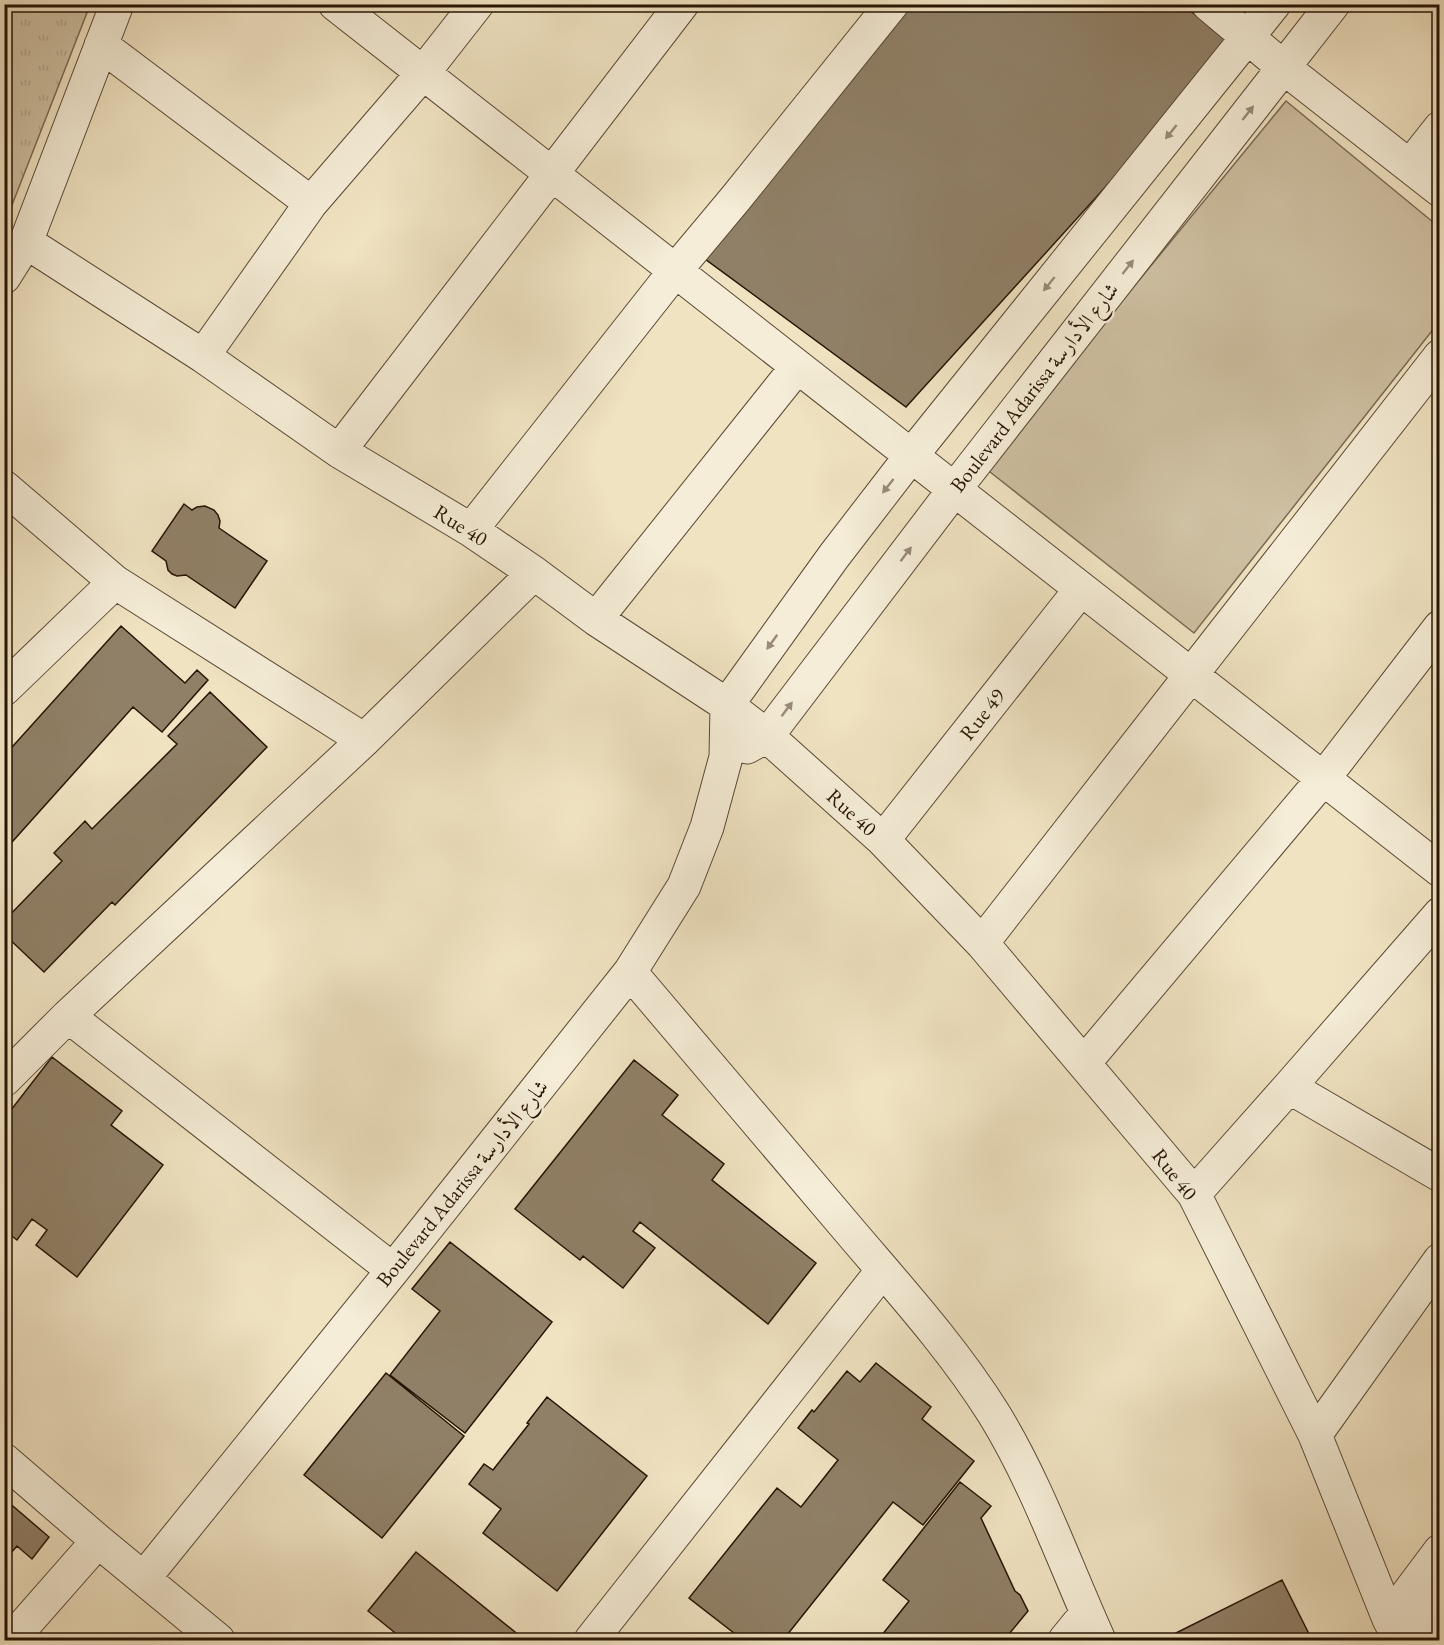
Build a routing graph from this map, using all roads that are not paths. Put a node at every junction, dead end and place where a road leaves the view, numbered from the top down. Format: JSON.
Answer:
{"nodes":[{"id":1,"x":117,"y":4,"type":"edge"},
{"id":2,"x":335,"y":4,"type":"edge"},
{"id":3,"x":477,"y":4,"type":"edge"},
{"id":4,"x":682,"y":4,"type":"edge"},
{"id":5,"x":892,"y":4,"type":"edge"},
{"id":6,"x":1208,"y":4,"type":"edge"},
{"id":7,"x":1274,"y":4,"type":"edge"},
{"id":8,"x":1333,"y":4,"type":"edge"},
{"id":9,"x":1247,"y":37,"type":"junction"},
{"id":10,"x":101,"y":45,"type":"junction"},
{"id":11,"x":1283,"y":67,"type":"junction"},
{"id":12,"x":423,"y":73,"type":"junction"},
{"id":13,"x":1440,"y":128,"type":"edge"},
{"id":14,"x":1410,"y":166,"type":"junction"},
{"id":15,"x":551,"y":175,"type":"junction"},
{"id":16,"x":1440,"y":190,"type":"edge"},
{"id":17,"x":311,"y":204,"type":"junction"},
{"id":18,"x":26,"y":242,"type":"junction"},
{"id":19,"x":675,"y":271,"type":"junction"},
{"id":20,"x":4,"y":277,"type":"edge"},
{"id":21,"x":203,"y":356,"type":"junction"},
{"id":22,"x":1440,"y":356,"type":"edge"},
{"id":23,"x":797,"y":367,"type":"junction"},
{"id":24,"x":339,"y":451,"type":"junction"},
{"id":25,"x":911,"y":456,"type":"junction"},
{"id":26,"x":4,"y":487,"type":"edge"},
{"id":27,"x":954,"y":490,"type":"junction"},
{"id":28,"x":471,"y":530,"type":"junction"},
{"id":29,"x":534,"y":573,"type":"junction"},
{"id":30,"x":115,"y":582,"type":"junction"},
{"id":31,"x":1081,"y":589,"type":"junction"},
{"id":32,"x":596,"y":619,"type":"junction"},
{"id":33,"x":1440,"y":627,"type":"edge"},
{"id":34,"x":1191,"y":675,"type":"junction"},
{"id":35,"x":4,"y":689,"type":"edge"},
{"id":36,"x":727,"y":705,"type":"junction"},
{"id":37,"x":767,"y":736,"type":"junction"},
{"id":38,"x":364,"y":740,"type":"junction"},
{"id":39,"x":726,"y":757,"type":"junction"},
{"id":40,"x":1323,"y":778,"type":"junction"},
{"id":41,"x":883,"y":840,"type":"junction"},
{"id":42,"x":1440,"y":870,"type":"edge"},
{"id":43,"x":1440,"y":914,"type":"edge"},
{"id":44,"x":982,"y":943,"type":"junction"},
{"id":45,"x":630,"y":972,"type":"junction"},
{"id":46,"x":68,"y":1016,"type":"junction"},
{"id":47,"x":1084,"y":1063,"type":"junction"},
{"id":48,"x":4,"y":1080,"type":"edge"},
{"id":49,"x":1289,"y":1087,"type":"junction"},
{"id":50,"x":1440,"y":1175,"type":"edge"},
{"id":51,"x":1194,"y":1194,"type":"junction"},
{"id":52,"x":1440,"y":1260,"type":"edge"},
{"id":53,"x":393,"y":1270,"type":"junction"},
{"id":54,"x":883,"y":1270,"type":"junction"},
{"id":55,"x":1315,"y":1435,"type":"junction"},
{"id":56,"x":4,"y":1460,"type":"edge"},
{"id":57,"x":98,"y":1541,"type":"junction"},
{"id":58,"x":1440,"y":1551,"type":"edge"},
{"id":59,"x":144,"y":1578,"type":"junction"},
{"id":60,"x":1440,"y":1599,"type":"edge"},
{"id":61,"x":1093,"y":1627,"type":"edge"},
{"id":62,"x":1397,"y":1635,"type":"edge"},
{"id":63,"x":11,"y":1641,"type":"edge"},
{"id":64,"x":218,"y":1641,"type":"edge"},
{"id":65,"x":591,"y":1641,"type":"edge"},
{"id":66,"x":1065,"y":1641,"type":"edge"}],
"edges":[{"from":1,"to":10,"type":"street"},
{"from":2,"to":12,"type":"street"},
{"from":3,"to":12,"type":"street"},
{"from":4,"to":15,"type":"street"},
{"from":5,"to":19,"type":"street"},
{"from":6,"to":9,"type":"street"},
{"from":7,"to":9,"type":"street"},
{"from":8,"to":11,"type":"street","name":"Boulevard Adarissa شارع الأدارسة"},
{"from":9,"to":11,"type":"street"},
{"from":9,"to":25,"type":"street","one_way":true},
{"from":10,"to":17,"type":"street"},
{"from":10,"to":18,"type":"street"},
{"from":11,"to":14,"type":"street"},
{"from":27,"to":11,"type":"street","name":"Boulevard Adarissa شارع الأدارسة","one_way":true},
{"from":12,"to":15,"type":"street"},
{"from":12,"to":17,"type":"street"},
{"from":13,"to":14,"type":"street"},
{"from":14,"to":16,"type":"street"},
{"from":15,"to":19,"type":"street"},
{"from":15,"to":24,"type":"street"},
{"from":17,"to":21,"type":"street"},
{"from":18,"to":20,"type":"street"},
{"from":18,"to":21,"type":"street","name":"Rue 40"},
{"from":19,"to":23,"type":"street"},
{"from":19,"to":28,"type":"street"},
{"from":21,"to":24,"type":"street","name":"Rue 40"},
{"from":22,"to":34,"type":"street"},
{"from":23,"to":25,"type":"street"},
{"from":23,"to":32,"type":"street"},
{"from":24,"to":28,"type":"street","name":"Rue 40"},
{"from":25,"to":27,"type":"street"},
{"from":25,"to":36,"type":"street","one_way":true},
{"from":26,"to":30,"type":"street"},
{"from":27,"to":31,"type":"street"},
{"from":37,"to":27,"type":"street","name":"Boulevard Adarissa شارع الأدارسة","one_way":true},
{"from":28,"to":29,"type":"street","name":"Rue 40"},
{"from":29,"to":32,"type":"street","name":"Rue 40"},
{"from":29,"to":38,"type":"street"},
{"from":30,"to":35,"type":"street"},
{"from":30,"to":38,"type":"street"},
{"from":31,"to":34,"type":"street"},
{"from":31,"to":41,"type":"street","name":"Rue 49"},
{"from":32,"to":36,"type":"street","name":"Rue 40"},
{"from":33,"to":40,"type":"street"},
{"from":34,"to":40,"type":"street"},
{"from":34,"to":44,"type":"street"},
{"from":36,"to":37,"type":"street","name":"Rue 40"},
{"from":36,"to":39,"type":"street","name":"Boulevard Adarissa شارع الأدارسة"},
{"from":37,"to":39,"type":"street","name":"Boulevard Adarissa شارع الأدارسة"},
{"from":37,"to":41,"type":"street","name":"Rue 40"},
{"from":38,"to":46,"type":"street"},
{"from":39,"to":45,"type":"street","name":"Boulevard Adarissa شارع الأدارسة"},
{"from":40,"to":42,"type":"street"},
{"from":40,"to":47,"type":"street"},
{"from":41,"to":44,"type":"street","name":"Rue 40"},
{"from":43,"to":49,"type":"street"},
{"from":44,"to":47,"type":"street","name":"Rue 40"},
{"from":45,"to":53,"type":"street","name":"Boulevard Adarissa شارع الأدارسة"},
{"from":45,"to":54,"type":"street"},
{"from":46,"to":48,"type":"street"},
{"from":46,"to":53,"type":"street"},
{"from":47,"to":51,"type":"street","name":"Rue 40"},
{"from":49,"to":50,"type":"street"},
{"from":49,"to":51,"type":"street"},
{"from":51,"to":55,"type":"street","name":"Rue 40"},
{"from":52,"to":55,"type":"street"},
{"from":53,"to":59,"type":"street","name":"Boulevard Adarissa شارع الأدارسة"},
{"from":54,"to":61,"type":"street"},
{"from":54,"to":65,"type":"street"},
{"from":55,"to":62,"type":"street","name":"Rue 40"},
{"from":56,"to":57,"type":"street"},
{"from":57,"to":59,"type":"street"},
{"from":57,"to":63,"type":"street"},
{"from":58,"to":62,"type":"street"},
{"from":59,"to":64,"type":"street"},
{"from":60,"to":62,"type":"street"},
{"from":61,"to":66,"type":"street"}]}
